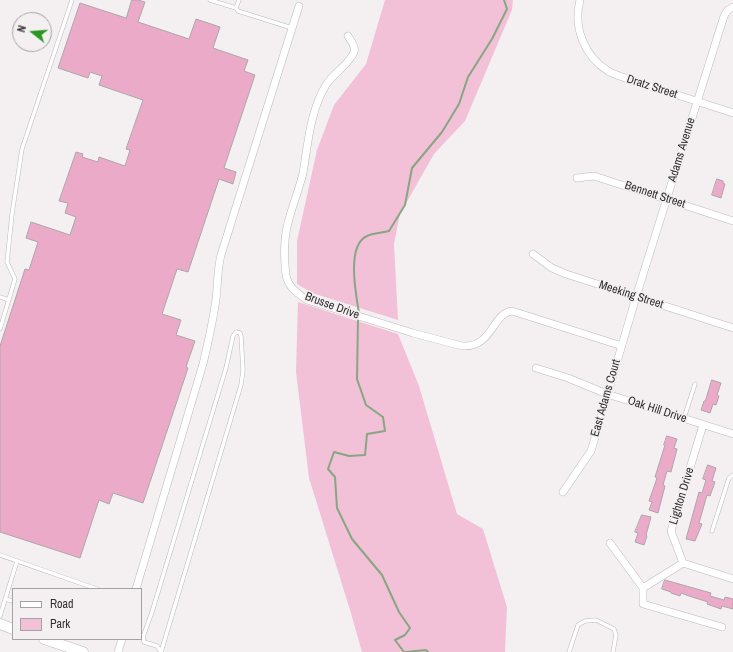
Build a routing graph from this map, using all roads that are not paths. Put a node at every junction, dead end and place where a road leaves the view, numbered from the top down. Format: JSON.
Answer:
{"nodes":[{"id":1,"x":72,"y":0,"type":"edge"},
{"id":2,"x":210,"y":0,"type":"edge"},
{"id":3,"x":239,"y":0,"type":"edge"},
{"id":4,"x":580,"y":0,"type":"edge"},
{"id":5,"x":299,"y":6,"type":"dead end"},
{"id":6,"x":733,"y":7,"type":"edge"},
{"id":7,"x":236,"y":8,"type":"junction"},
{"id":8,"x":292,"y":28,"type":"junction"},
{"id":9,"x":348,"y":36,"type":"dead end"},
{"id":10,"x":697,"y":102,"type":"junction"},
{"id":11,"x":733,"y":114,"type":"edge"},
{"id":12,"x":576,"y":178,"type":"dead end"},
{"id":13,"x":667,"y":199,"type":"junction"},
{"id":14,"x":733,"y":221,"type":"edge"},
{"id":15,"x":533,"y":254,"type":"dead end"},
{"id":16,"x":0,"y":297,"type":"edge"},
{"id":17,"x":636,"y":297,"type":"junction"},
{"id":18,"x":9,"y":300,"type":"junction"},
{"id":19,"x":733,"y":328,"type":"edge"},
{"id":20,"x":0,"y":329,"type":"edge"},
{"id":21,"x":622,"y":346,"type":"junction"},
{"id":22,"x":536,"y":368,"type":"dead end"},
{"id":23,"x":695,"y":384,"type":"dead end"},
{"id":24,"x":607,"y":394,"type":"junction"},
{"id":25,"x":684,"y":418,"type":"junction"},
{"id":26,"x":703,"y":425,"type":"junction"},
{"id":27,"x":733,"y":434,"type":"edge"},
{"id":28,"x":733,"y":475,"type":"edge"},
{"id":29,"x":563,"y":492,"type":"dead end"},
{"id":30,"x":712,"y":531,"type":"dead end"},
{"id":31,"x":610,"y":543,"type":"dead end"},
{"id":32,"x":0,"y":556,"type":"edge"},
{"id":33,"x":17,"y":561,"type":"junction"},
{"id":34,"x":684,"y":563,"type":"junction"},
{"id":35,"x":733,"y":578,"type":"edge"},
{"id":36,"x":94,"y":588,"type":"edge"},
{"id":37,"x":136,"y":588,"type":"edge"},
{"id":38,"x":643,"y":588,"type":"junction"},
{"id":39,"x":5,"y":599,"type":"junction"},
{"id":40,"x":12,"y":601,"type":"edge"},
{"id":41,"x":1,"y":606,"type":"edge"},
{"id":42,"x":0,"y":616,"type":"edge"},
{"id":43,"x":0,"y":624,"type":"edge"},
{"id":44,"x":722,"y":627,"type":"dead end"},
{"id":45,"x":12,"y":628,"type":"edge"},
{"id":46,"x":47,"y":640,"type":"edge"},
{"id":47,"x":122,"y":640,"type":"edge"},
{"id":48,"x":83,"y":652,"type":"edge"},
{"id":49,"x":118,"y":652,"type":"edge"},
{"id":50,"x":161,"y":652,"type":"edge"},
{"id":51,"x":569,"y":652,"type":"edge"},
{"id":52,"x":613,"y":652,"type":"edge"}],
"edges":[{"from":1,"to":18,"type":"lane"},
{"from":2,"to":7,"type":"lane"},
{"from":3,"to":7,"type":"lane"},
{"from":4,"to":10,"type":"street","name":"Dratz Street"},
{"from":5,"to":8,"type":"street"},
{"from":6,"to":10,"type":"street","name":"Adams Avenue"},
{"from":7,"to":8,"type":"lane"},
{"from":8,"to":37,"type":"street"},
{"from":9,"to":21,"type":"street","name":"Brusse Drive"},
{"from":10,"to":11,"type":"street","name":"Dratz Street"},
{"from":10,"to":13,"type":"street","name":"Adams Avenue"},
{"from":12,"to":13,"type":"street","name":"Bennett Street"},
{"from":13,"to":14,"type":"street","name":"Bennett Street"},
{"from":13,"to":17,"type":"street","name":"Adams Avenue"},
{"from":15,"to":17,"type":"street","name":"Meeking Street"},
{"from":16,"to":18,"type":"lane"},
{"from":17,"to":19,"type":"street","name":"Meeking Street"},
{"from":17,"to":21,"type":"street","name":"East Adams Court"},
{"from":18,"to":20,"type":"lane"},
{"from":21,"to":24,"type":"street","name":"East Adams Court"},
{"from":22,"to":24,"type":"street","name":"Oak Hill Drive"},
{"from":23,"to":25,"type":"lane"},
{"from":24,"to":25,"type":"street","name":"Oak Hill Drive"},
{"from":24,"to":29,"type":"street","name":"East Adams Court"},
{"from":25,"to":26,"type":"street","name":"Oak Hill Drive"},
{"from":26,"to":27,"type":"street","name":"Oak Hill Drive"},
{"from":26,"to":34,"type":"street","name":"Lighton Drive"},
{"from":28,"to":30,"type":"lane"},
{"from":31,"to":38,"type":"street"},
{"from":32,"to":33,"type":"lane"},
{"from":33,"to":36,"type":"lane"},
{"from":33,"to":39,"type":"lane"},
{"from":34,"to":35,"type":"street"},
{"from":34,"to":38,"type":"street"},
{"from":38,"to":44,"type":"street"},
{"from":39,"to":40,"type":"lane"},
{"from":39,"to":41,"type":"lane"},
{"from":41,"to":42,"type":"lane"},
{"from":43,"to":45,"type":"main road"},
{"from":46,"to":48,"type":"main road"},
{"from":47,"to":49,"type":"street"},
{"from":50,"to":50,"type":"lane"},
{"from":51,"to":52,"type":"lane"}]}
